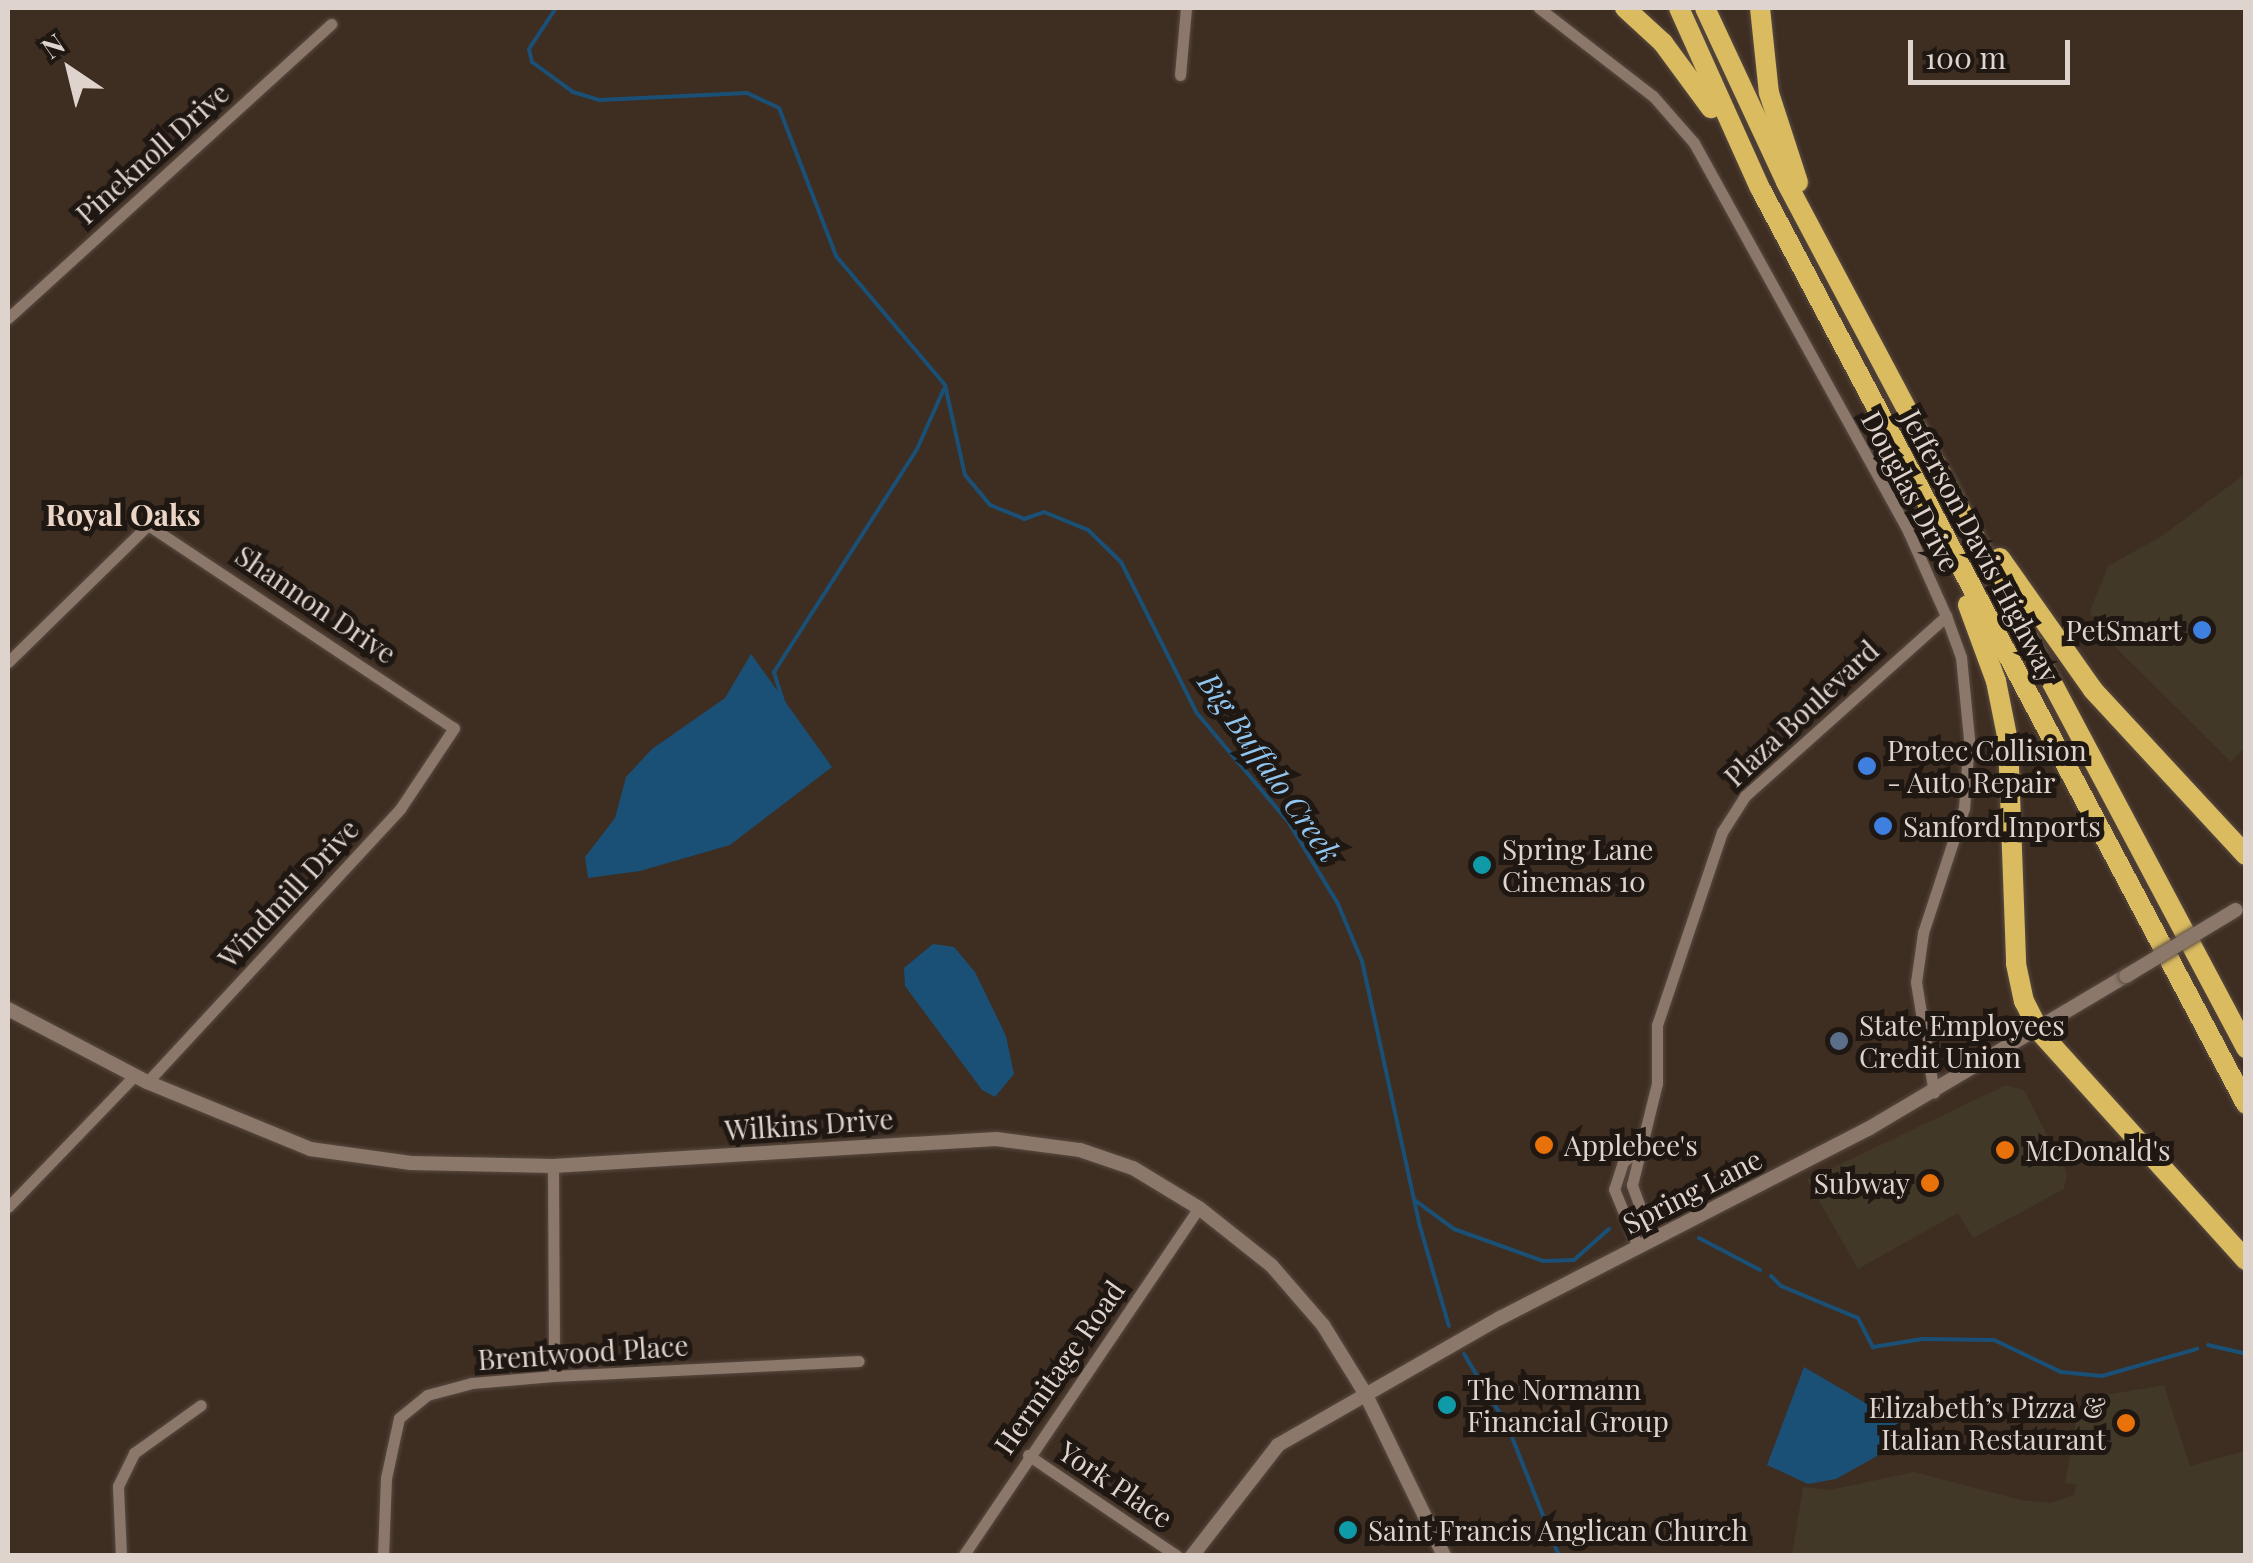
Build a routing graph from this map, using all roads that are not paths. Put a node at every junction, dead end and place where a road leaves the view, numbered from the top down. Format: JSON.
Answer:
{"nodes":[{"id":1,"x":1186,"y":8,"type":"edge"},
{"id":2,"x":1539,"y":8,"type":"edge"},
{"id":3,"x":1625,"y":8,"type":"edge"},
{"id":4,"x":1679,"y":8,"type":"edge"},
{"id":5,"x":1705,"y":8,"type":"edge"},
{"id":6,"x":1760,"y":8,"type":"edge"},
{"id":7,"x":330,"y":24,"type":"dead end"},
{"id":8,"x":1180,"y":75,"type":"dead end"},
{"id":9,"x":1732,"y":132,"type":"junction"},
{"id":10,"x":1807,"y":223,"type":"junction"},
{"id":11,"x":8,"y":318,"type":"edge"},
{"id":12,"x":1946,"y":483,"type":"junction"},
{"id":13,"x":1955,"y":555,"type":"junction"},
{"id":14,"x":1946,"y":616,"type":"junction"},
{"id":15,"x":8,"y":662,"type":"edge"},
{"id":16,"x":454,"y":728,"type":"joint"},
{"id":17,"x":2246,"y":855,"type":"edge"},
{"id":18,"x":2241,"y":907,"type":"edge"},
{"id":19,"x":8,"y":1008,"type":"edge"},
{"id":20,"x":2039,"y":1031,"type":"junction"},
{"id":21,"x":2246,"y":1048,"type":"edge"},
{"id":22,"x":141,"y":1079,"type":"junction"},
{"id":23,"x":1934,"y":1093,"type":"junction"},
{"id":24,"x":2246,"y":1104,"type":"edge"},
{"id":25,"x":1637,"y":1152,"type":"junction"},
{"id":26,"x":553,"y":1166,"type":"junction"},
{"id":27,"x":8,"y":1207,"type":"edge"},
{"id":28,"x":1200,"y":1208,"type":"junction"},
{"id":29,"x":1652,"y":1240,"type":"junction"},
{"id":30,"x":1638,"y":1247,"type":"junction"},
{"id":31,"x":2246,"y":1260,"type":"edge"},
{"id":32,"x":859,"y":1361,"type":"dead end"},
{"id":33,"x":554,"y":1376,"type":"junction"},
{"id":34,"x":1365,"y":1393,"type":"junction"},
{"id":35,"x":200,"y":1405,"type":"dead end"},
{"id":36,"x":1028,"y":1455,"type":"junction"},
{"id":37,"x":120,"y":1556,"type":"edge"},
{"id":38,"x":383,"y":1556,"type":"edge"},
{"id":39,"x":962,"y":1556,"type":"edge"},
{"id":40,"x":1177,"y":1556,"type":"edge"},
{"id":41,"x":1192,"y":1556,"type":"edge"},
{"id":42,"x":1444,"y":1556,"type":"edge"}],
"edges":[{"from":1,"to":8,"type":"street"},
{"from":2,"to":14,"type":"street","name":"Douglas Drive"},
{"from":3,"to":9,"type":"highway"},
{"from":4,"to":9,"type":"highway","name":"Jefferson Davis Highway"},
{"from":5,"to":10,"type":"highway","name":"Jefferson Davis Highway"},
{"from":6,"to":10,"type":"highway"},
{"from":7,"to":11,"type":"street","name":"Pineknoll Drive"},
{"from":9,"to":13,"type":"highway","name":"Jefferson Davis Highway"},
{"from":10,"to":12,"type":"highway","name":"Jefferson Davis Highway"},
{"from":12,"to":17,"type":"highway"},
{"from":12,"to":21,"type":"highway","name":"Jefferson Davis Highway"},
{"from":13,"to":20,"type":"highway"},
{"from":13,"to":24,"type":"highway","name":"Jefferson Davis Highway"},
{"from":14,"to":23,"type":"street","name":"Douglas Drive"},
{"from":14,"to":25,"type":"street","name":"Plaza Boulevard"},
{"from":15,"to":16,"type":"street","name":"Shannon Drive"},
{"from":16,"to":22,"type":"street","name":"Windmill Drive"},
{"from":18,"to":20,"type":"street","name":"Spring Lane","bridge":true},
{"from":19,"to":22,"type":"street","name":"Wilkins Drive"},
{"from":20,"to":23,"type":"street","name":"Spring Lane"},
{"from":20,"to":31,"type":"highway"},
{"from":22,"to":26,"type":"street","name":"Wilkins Drive"},
{"from":22,"to":27,"type":"street","name":"Windmill Drive"},
{"from":23,"to":29,"type":"street","name":"Spring Lane"},
{"from":25,"to":29,"type":"street","name":"Plaza Boulevard"},
{"from":25,"to":30,"type":"street","name":"Plaza Boulevard"},
{"from":26,"to":28,"type":"street","name":"Wilkins Drive"},
{"from":26,"to":33,"type":"street"},
{"from":28,"to":34,"type":"street","name":"Wilkins Drive"},
{"from":28,"to":36,"type":"street","name":"Hermitage Road"},
{"from":29,"to":30,"type":"street","name":"Spring Lane"},
{"from":30,"to":34,"type":"street","name":"Spring Lane"},
{"from":32,"to":33,"type":"street","name":"Brentwood Place"},
{"from":33,"to":38,"type":"street","name":"Brentwood Place"},
{"from":34,"to":41,"type":"street","name":"Spring Lane"},
{"from":34,"to":42,"type":"street","name":"Wilkins Drive"},
{"from":35,"to":37,"type":"street"},
{"from":36,"to":39,"type":"street","name":"Hermitage Road"},
{"from":36,"to":40,"type":"street","name":"York Place"}]}
